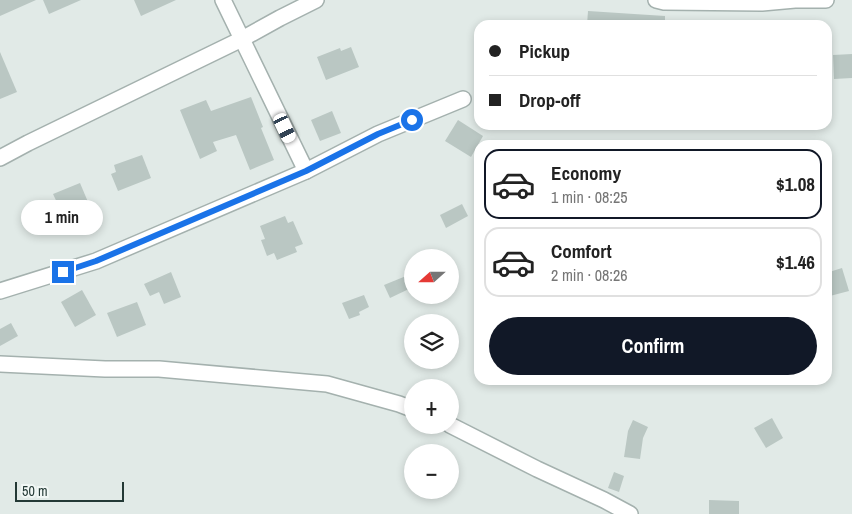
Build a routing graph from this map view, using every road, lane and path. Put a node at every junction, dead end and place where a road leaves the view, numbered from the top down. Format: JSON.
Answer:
{"nodes":[{"id":1,"x":223,"y":0,"type":"edge"},
{"id":2,"x":316,"y":0,"type":"edge"},
{"id":3,"x":656,"y":0,"type":"edge"},
{"id":4,"x":826,"y":0,"type":"edge"},
{"id":5,"x":242,"y":39,"type":"junction"},
{"id":6,"x":463,"y":99,"type":"dead end"},
{"id":7,"x":0,"y":158,"type":"edge"},
{"id":8,"x":306,"y":171,"type":"junction"},
{"id":9,"x":0,"y":292,"type":"edge"},
{"id":10,"x":0,"y":364,"type":"edge"},
{"id":11,"x":404,"y":406,"type":"edge"},
{"id":12,"x":459,"y":430,"type":"edge"},
{"id":13,"x":630,"y":514,"type":"edge"}],
"edges":[{"from":1,"to":5,"type":"street"},
{"from":2,"to":5,"type":"street"},
{"from":3,"to":4,"type":"street"},
{"from":5,"to":7,"type":"street"},
{"from":5,"to":8,"type":"street"},
{"from":6,"to":8,"type":"street"},
{"from":8,"to":9,"type":"street"},
{"from":10,"to":11,"type":"street"},
{"from":12,"to":13,"type":"street"}]}
